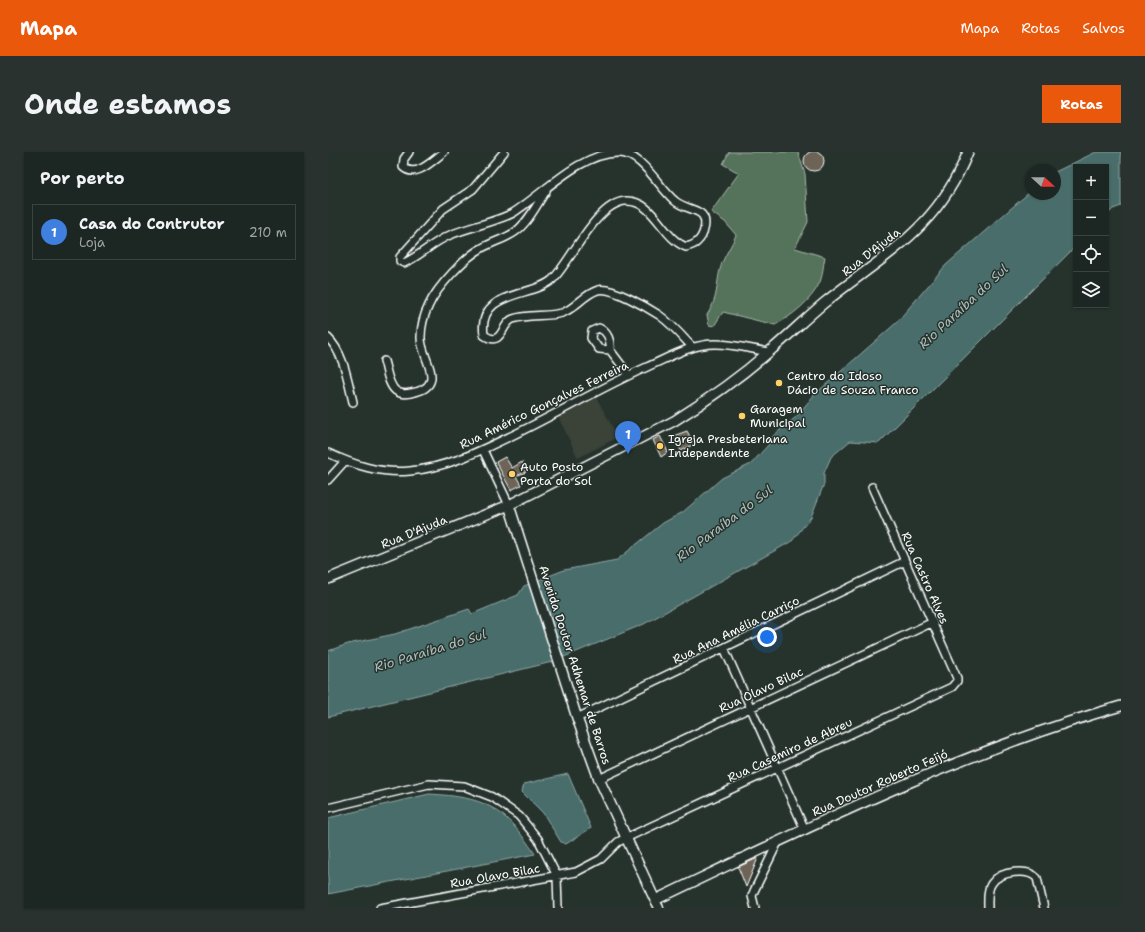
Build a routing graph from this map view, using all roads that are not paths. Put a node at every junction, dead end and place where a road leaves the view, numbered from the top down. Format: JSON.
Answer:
{"nodes":[{"id":1,"x":409,"y":152,"type":"edge"},
{"id":2,"x":444,"y":152,"type":"edge"},
{"id":3,"x":504,"y":152,"type":"edge"},
{"id":4,"x":968,"y":152,"type":"edge"},
{"id":5,"x":550,"y":186,"type":"junction"},
{"id":6,"x":328,"y":338,"type":"edge"},
{"id":7,"x":692,"y":348,"type":"junction"},
{"id":8,"x":610,"y":350,"type":"dead end"},
{"id":9,"x":769,"y":352,"type":"junction"},
{"id":10,"x":384,"y":360,"type":"dead end"},
{"id":11,"x":629,"y":375,"type":"junction"},
{"id":12,"x":354,"y":402,"type":"dead end"},
{"id":13,"x":483,"y":450,"type":"junction"},
{"id":14,"x":328,"y":453,"type":"edge"},
{"id":15,"x":345,"y":461,"type":"junction"},
{"id":16,"x":328,"y":480,"type":"edge"},
{"id":17,"x":872,"y":487,"type":"dead end"},
{"id":18,"x":509,"y":505,"type":"junction"},
{"id":19,"x":904,"y":560,"type":"junction"},
{"id":20,"x":328,"y":579,"type":"edge"},
{"id":21,"x":932,"y":622,"type":"junction"},
{"id":22,"x":724,"y":648,"type":"junction"},
{"id":23,"x":957,"y":678,"type":"joint"},
{"id":24,"x":1121,"y":706,"type":"edge"},
{"id":25,"x":752,"y":707,"type":"junction"},
{"id":26,"x":577,"y":718,"type":"junction"},
{"id":27,"x":778,"y":768,"type":"junction"},
{"id":28,"x":599,"y":779,"type":"junction"},
{"id":29,"x":328,"y":808,"type":"edge"},
{"id":30,"x":805,"y":830,"type":"junction"},
{"id":31,"x":626,"y":838,"type":"junction"},
{"id":32,"x":778,"y":842,"type":"junction"},
{"id":33,"x":557,"y":876,"type":"junction"},
{"id":34,"x":657,"y":904,"type":"edge"},
{"id":35,"x":380,"y":908,"type":"edge"},
{"id":36,"x":558,"y":908,"type":"edge"},
{"id":37,"x":755,"y":908,"type":"edge"},
{"id":38,"x":988,"y":908,"type":"edge"},
{"id":39,"x":1044,"y":908,"type":"edge"}],
"edges":[{"from":1,"to":2,"type":"street"},
{"from":3,"to":5,"type":"street"},
{"from":4,"to":9,"type":"main road","name":"Rua D'Ajuda"},
{"from":5,"to":7,"type":"street"},
{"from":5,"to":10,"type":"street"},
{"from":6,"to":12,"type":"street"},
{"from":7,"to":9,"type":"street","name":"Rua Américo Gonçalves Ferreira"},
{"from":7,"to":11,"type":"street","name":"Rua Américo Gonçalves Ferreira"},
{"from":8,"to":11,"type":"street"},
{"from":9,"to":18,"type":"main road","name":"Rua D'Ajuda"},
{"from":11,"to":13,"type":"street","name":"Rua Américo Gonçalves Ferreira"},
{"from":13,"to":15,"type":"street","name":"Rua Américo Gonçalves Ferreira"},
{"from":13,"to":18,"type":"street","name":"Avenida Doutor Adhemar de Barros"},
{"from":14,"to":15,"type":"street","name":"Rua Américo Gonçalves Ferreira"},
{"from":15,"to":16,"type":"street"},
{"from":17,"to":19,"type":"street","name":"Rua Castro Alves"},
{"from":18,"to":20,"type":"main road","name":"Rua D'Ajuda"},
{"from":18,"to":26,"type":"main road","name":"Avenida Doutor Adhemar de Barros"},
{"from":19,"to":21,"type":"street","name":"Rua Castro Alves"},
{"from":19,"to":22,"type":"street","name":"Rua Ana Amélia Carriço"},
{"from":21,"to":23,"type":"street","name":"Rua Castro Alves"},
{"from":21,"to":25,"type":"street","name":"Rua Olavo Bilac"},
{"from":22,"to":25,"type":"street"},
{"from":22,"to":26,"type":"street","name":"Rua Ana Amélia Carriço"},
{"from":23,"to":27,"type":"street","name":"Rua Casemiro de Abreu"},
{"from":24,"to":30,"type":"main road","name":"Rua Doutor Roberto Feijó"},
{"from":25,"to":27,"type":"street"},
{"from":25,"to":28,"type":"street","name":"Rua Olavo Bilac"},
{"from":26,"to":28,"type":"main road","name":"Avenida Doutor Adhemar de Barros"},
{"from":27,"to":30,"type":"street"},
{"from":27,"to":31,"type":"street","name":"Rua Casemiro de Abreu"},
{"from":28,"to":31,"type":"main road","name":"Avenida Doutor Adhemar de Barros"},
{"from":29,"to":33,"type":"street"},
{"from":30,"to":32,"type":"main road","name":"Rua Doutor Roberto Feijó"},
{"from":31,"to":33,"type":"street","name":"Rua Olavo Bilac"},
{"from":31,"to":34,"type":"main road","name":"Avenida Doutor Adhemar de Barros"},
{"from":32,"to":34,"type":"main road","name":"Rua Doutor Roberto Feijó"},
{"from":32,"to":37,"type":"street"},
{"from":33,"to":35,"type":"street","name":"Rua Olavo Bilac"},
{"from":33,"to":36,"type":"street"},
{"from":38,"to":39,"type":"street"}]}
